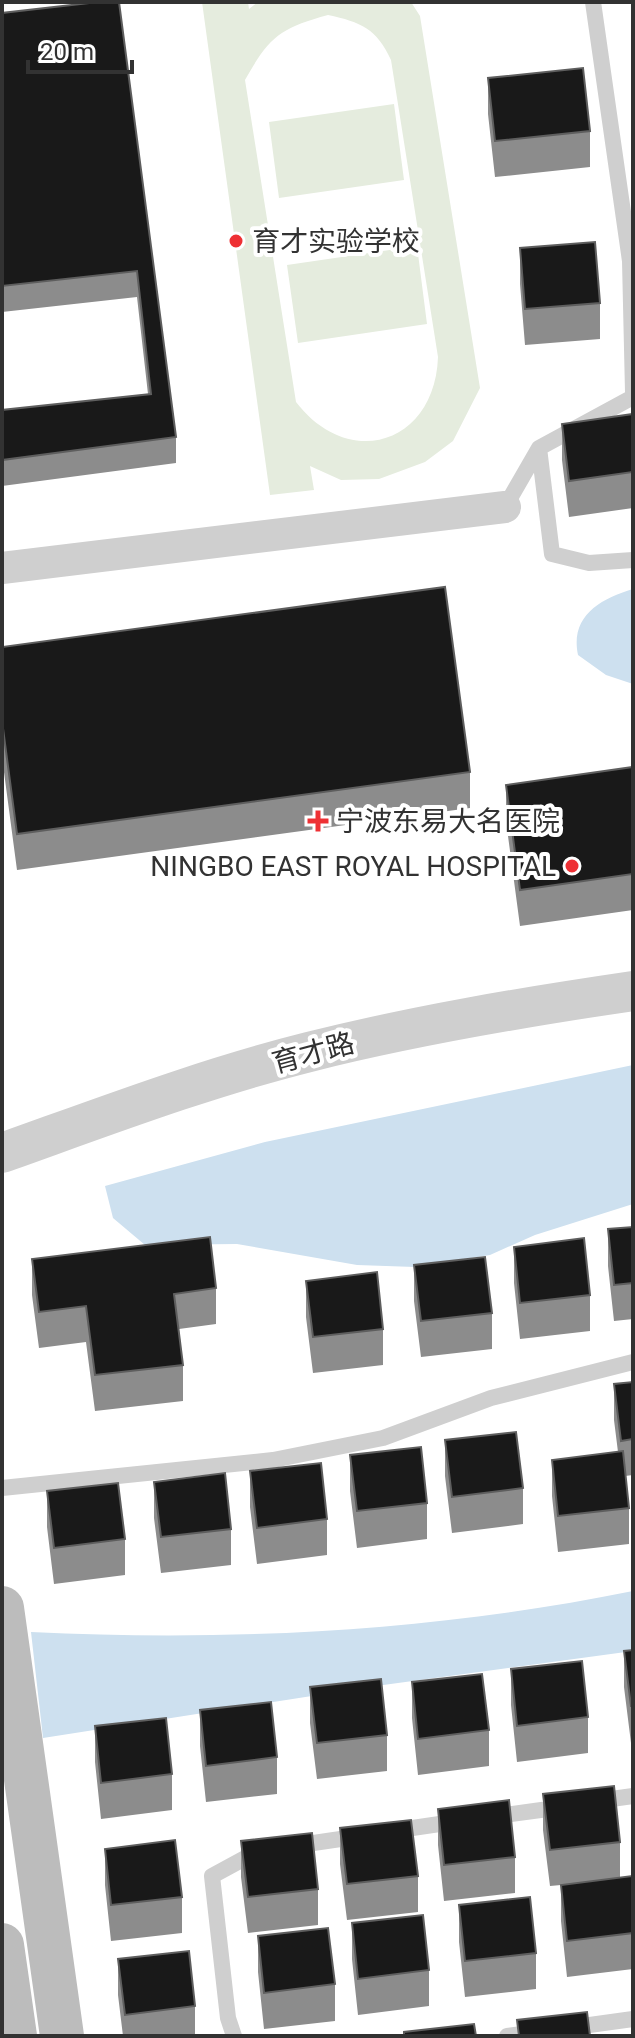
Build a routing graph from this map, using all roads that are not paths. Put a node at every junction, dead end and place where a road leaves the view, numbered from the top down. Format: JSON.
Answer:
{"nodes":[{"id":1,"x":593,"y":2,"type":"edge"},
{"id":2,"x":633,"y":395,"type":"edge"},
{"id":3,"x":539,"y":448,"type":"junction"},
{"id":4,"x":505,"y":507,"type":"joint"},
{"id":5,"x":633,"y":560,"type":"edge"},
{"id":6,"x":2,"y":568,"type":"edge"},
{"id":7,"x":633,"y":991,"type":"edge"},
{"id":8,"x":2,"y":1153,"type":"edge"},
{"id":9,"x":633,"y":1362,"type":"edge"},
{"id":10,"x":2,"y":1488,"type":"edge"},
{"id":11,"x":2,"y":1608,"type":"edge"},
{"id":12,"x":633,"y":1796,"type":"edge"},
{"id":13,"x":2,"y":1945,"type":"edge"},
{"id":14,"x":633,"y":2019,"type":"edge"},
{"id":15,"x":15,"y":2036,"type":"edge"},
{"id":16,"x":62,"y":2036,"type":"edge"},
{"id":17,"x":234,"y":2036,"type":"edge"},
{"id":18,"x":507,"y":2036,"type":"edge"}],
"edges":[{"from":1,"to":2,"type":"lane"},
{"from":2,"to":3,"type":"lane"},
{"from":3,"to":4,"type":"lane"},
{"from":3,"to":5,"type":"lane"},
{"from":4,"to":6,"type":"street"},
{"from":7,"to":8,"type":"street","name":"育才路"},
{"from":9,"to":10,"type":"lane"},
{"from":11,"to":16,"type":"main road"},
{"from":12,"to":17,"type":"lane"},
{"from":13,"to":15,"type":"main road"},
{"from":14,"to":18,"type":"lane"}]}
